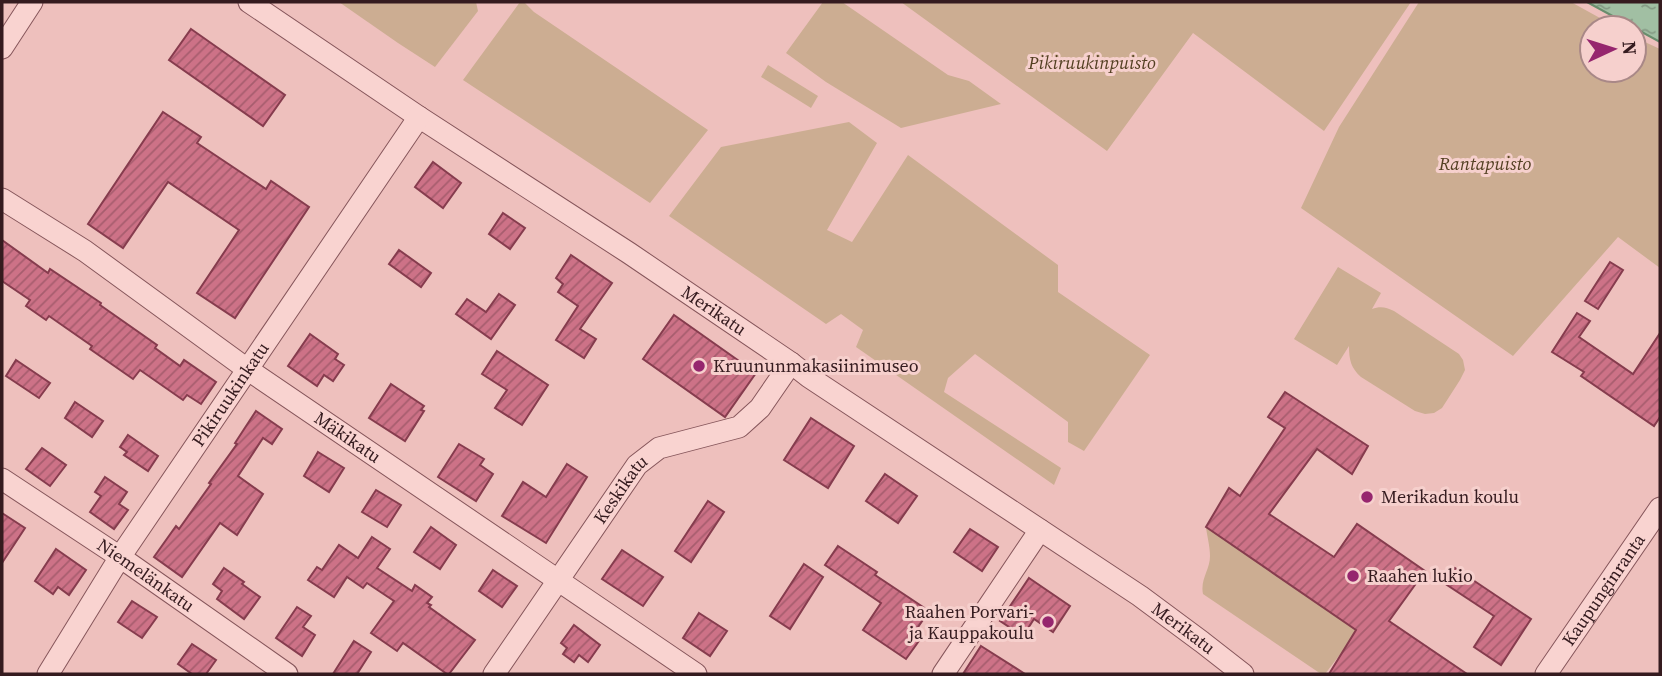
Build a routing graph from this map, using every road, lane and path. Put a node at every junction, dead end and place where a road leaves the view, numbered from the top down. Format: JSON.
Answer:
{"nodes":[{"id":1,"x":32,"y":2,"type":"edge"},
{"id":2,"x":249,"y":2,"type":"edge"},
{"id":3,"x":2,"y":48,"type":"edge"},
{"id":4,"x":419,"y":117,"type":"junction"},
{"id":5,"x":2,"y":199,"type":"edge"},
{"id":6,"x":792,"y":363,"type":"junction"},
{"id":7,"x":247,"y":369,"type":"junction"},
{"id":8,"x":2,"y":479,"type":"edge"},
{"id":9,"x":1660,"y":508,"type":"edge"},
{"id":10,"x":1040,"y":530,"type":"junction"},
{"id":11,"x":120,"y":557,"type":"junction"},
{"id":12,"x":558,"y":579,"type":"junction"},
{"id":13,"x":48,"y":674,"type":"edge"},
{"id":14,"x":287,"y":674,"type":"edge"},
{"id":15,"x":494,"y":674,"type":"edge"},
{"id":16,"x":696,"y":674,"type":"edge"},
{"id":17,"x":943,"y":674,"type":"edge"},
{"id":18,"x":1243,"y":674,"type":"edge"},
{"id":19,"x":1546,"y":674,"type":"edge"}],
"edges":[{"from":1,"to":3,"type":"street"},
{"from":2,"to":4,"type":"street","name":"Merikatu"},
{"from":4,"to":6,"type":"street","name":"Merikatu"},
{"from":4,"to":7,"type":"street","name":"Pikiruukinkatu"},
{"from":5,"to":7,"type":"street","name":"Mäkikatu"},
{"from":6,"to":10,"type":"street","name":"Merikatu"},
{"from":6,"to":12,"type":"street","name":"Keskikatu"},
{"from":7,"to":11,"type":"street","name":"Pikiruukinkatu"},
{"from":7,"to":12,"type":"street","name":"Mäkikatu"},
{"from":8,"to":11,"type":"street","name":"Niemelänkatu"},
{"from":9,"to":19,"type":"street","name":"Kaupunginranta"},
{"from":10,"to":17,"type":"street"},
{"from":10,"to":18,"type":"street","name":"Merikatu"},
{"from":11,"to":13,"type":"street","name":"Pikiruukinkatu"},
{"from":11,"to":14,"type":"street","name":"Niemelänkatu"},
{"from":12,"to":15,"type":"street","name":"Keskikatu"},
{"from":12,"to":16,"type":"street","name":"Mäkikatu"}]}
